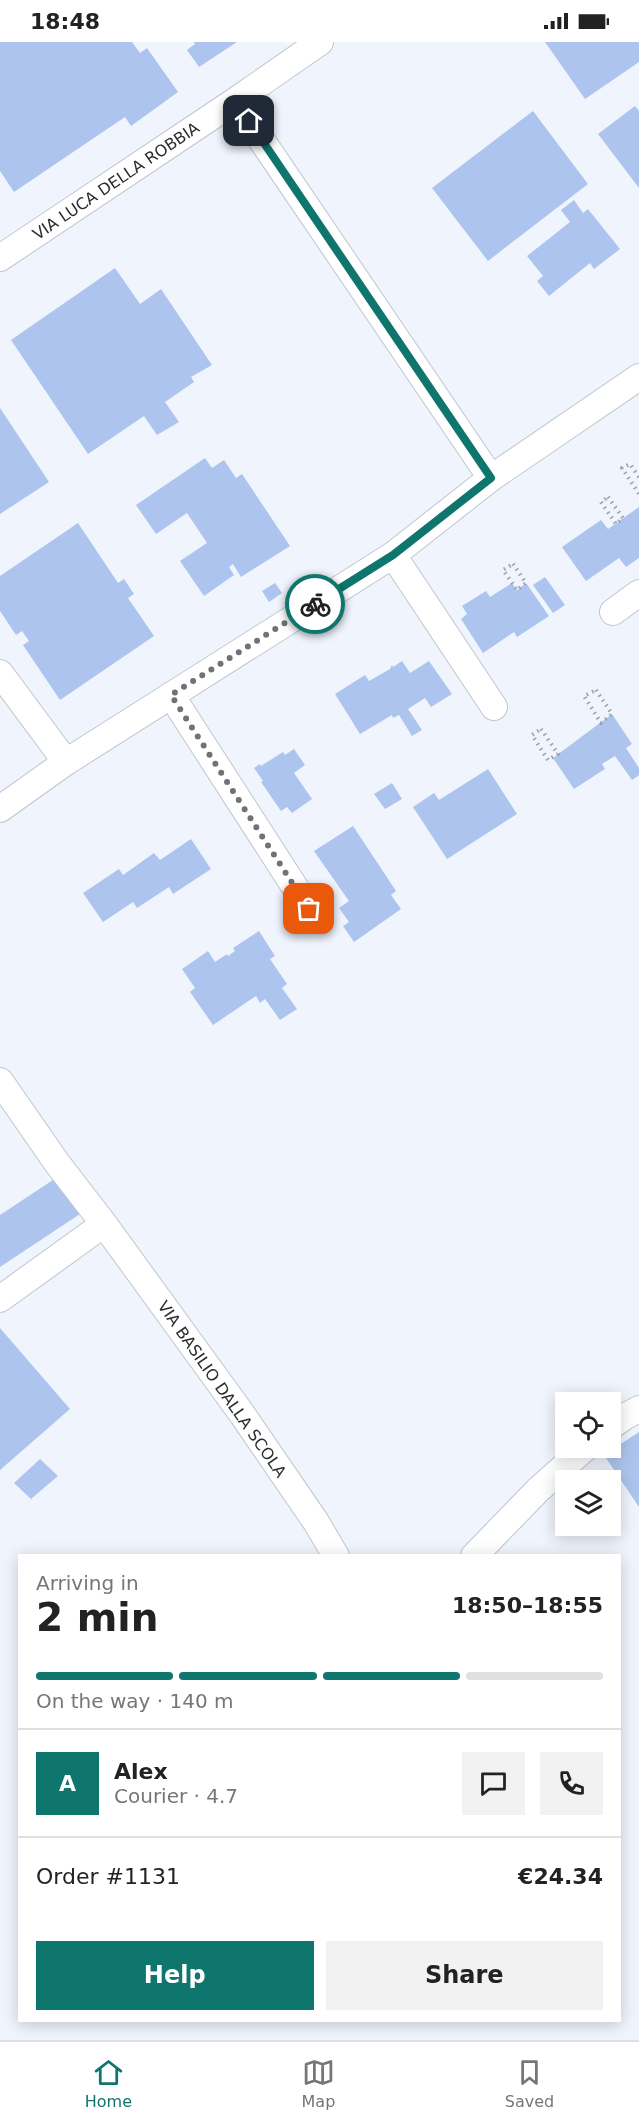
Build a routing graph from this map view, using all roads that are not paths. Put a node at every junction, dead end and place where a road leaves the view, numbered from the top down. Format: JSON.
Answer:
{"nodes":[{"id":1,"x":321,"y":42,"type":"edge"},
{"id":2,"x":235,"y":101,"type":"junction"},
{"id":3,"x":0,"y":258,"type":"edge"},
{"id":4,"x":639,"y":377,"type":"edge"},
{"id":5,"x":491,"y":478,"type":"junction"},
{"id":6,"x":393,"y":555,"type":"junction"},
{"id":7,"x":639,"y":593,"type":"edge"},
{"id":8,"x":613,"y":612,"type":"dead end"},
{"id":9,"x":0,"y":673,"type":"edge"},
{"id":10,"x":171,"y":695,"type":"junction"},
{"id":11,"x":494,"y":707,"type":"dead end"},
{"id":12,"x":66,"y":762,"type":"junction"},
{"id":13,"x":0,"y":808,"type":"edge"},
{"id":14,"x":309,"y":909,"type":"dead end"},
{"id":15,"x":0,"y":1081,"type":"edge"},
{"id":16,"x":104,"y":1224,"type":"junction"},
{"id":17,"x":0,"y":1299,"type":"edge"},
{"id":18,"x":639,"y":1409,"type":"edge"},
{"id":19,"x":621,"y":1419,"type":"edge"},
{"id":20,"x":574,"y":1458,"type":"edge"},
{"id":21,"x":335,"y":1554,"type":"edge"},
{"id":22,"x":476,"y":1554,"type":"edge"}],
"edges":[{"from":1,"to":2,"type":"street","name":"VIA LUCA DELLA ROBBIA"},
{"from":2,"to":3,"type":"street","name":"VIA LUCA DELLA ROBBIA"},
{"from":2,"to":5,"type":"street"},
{"from":4,"to":5,"type":"street"},
{"from":5,"to":6,"type":"street"},
{"from":6,"to":10,"type":"street"},
{"from":6,"to":11,"type":"street"},
{"from":7,"to":8,"type":"street"},
{"from":9,"to":12,"type":"street"},
{"from":10,"to":12,"type":"street"},
{"from":10,"to":14,"type":"street"},
{"from":12,"to":13,"type":"street"},
{"from":15,"to":16,"type":"street","name":"VIA BASILIO DALLA SCOLA"},
{"from":16,"to":17,"type":"street"},
{"from":16,"to":21,"type":"street","name":"VIA BASILIO DALLA SCOLA"},
{"from":18,"to":19,"type":"street"},
{"from":20,"to":22,"type":"street"}]}
